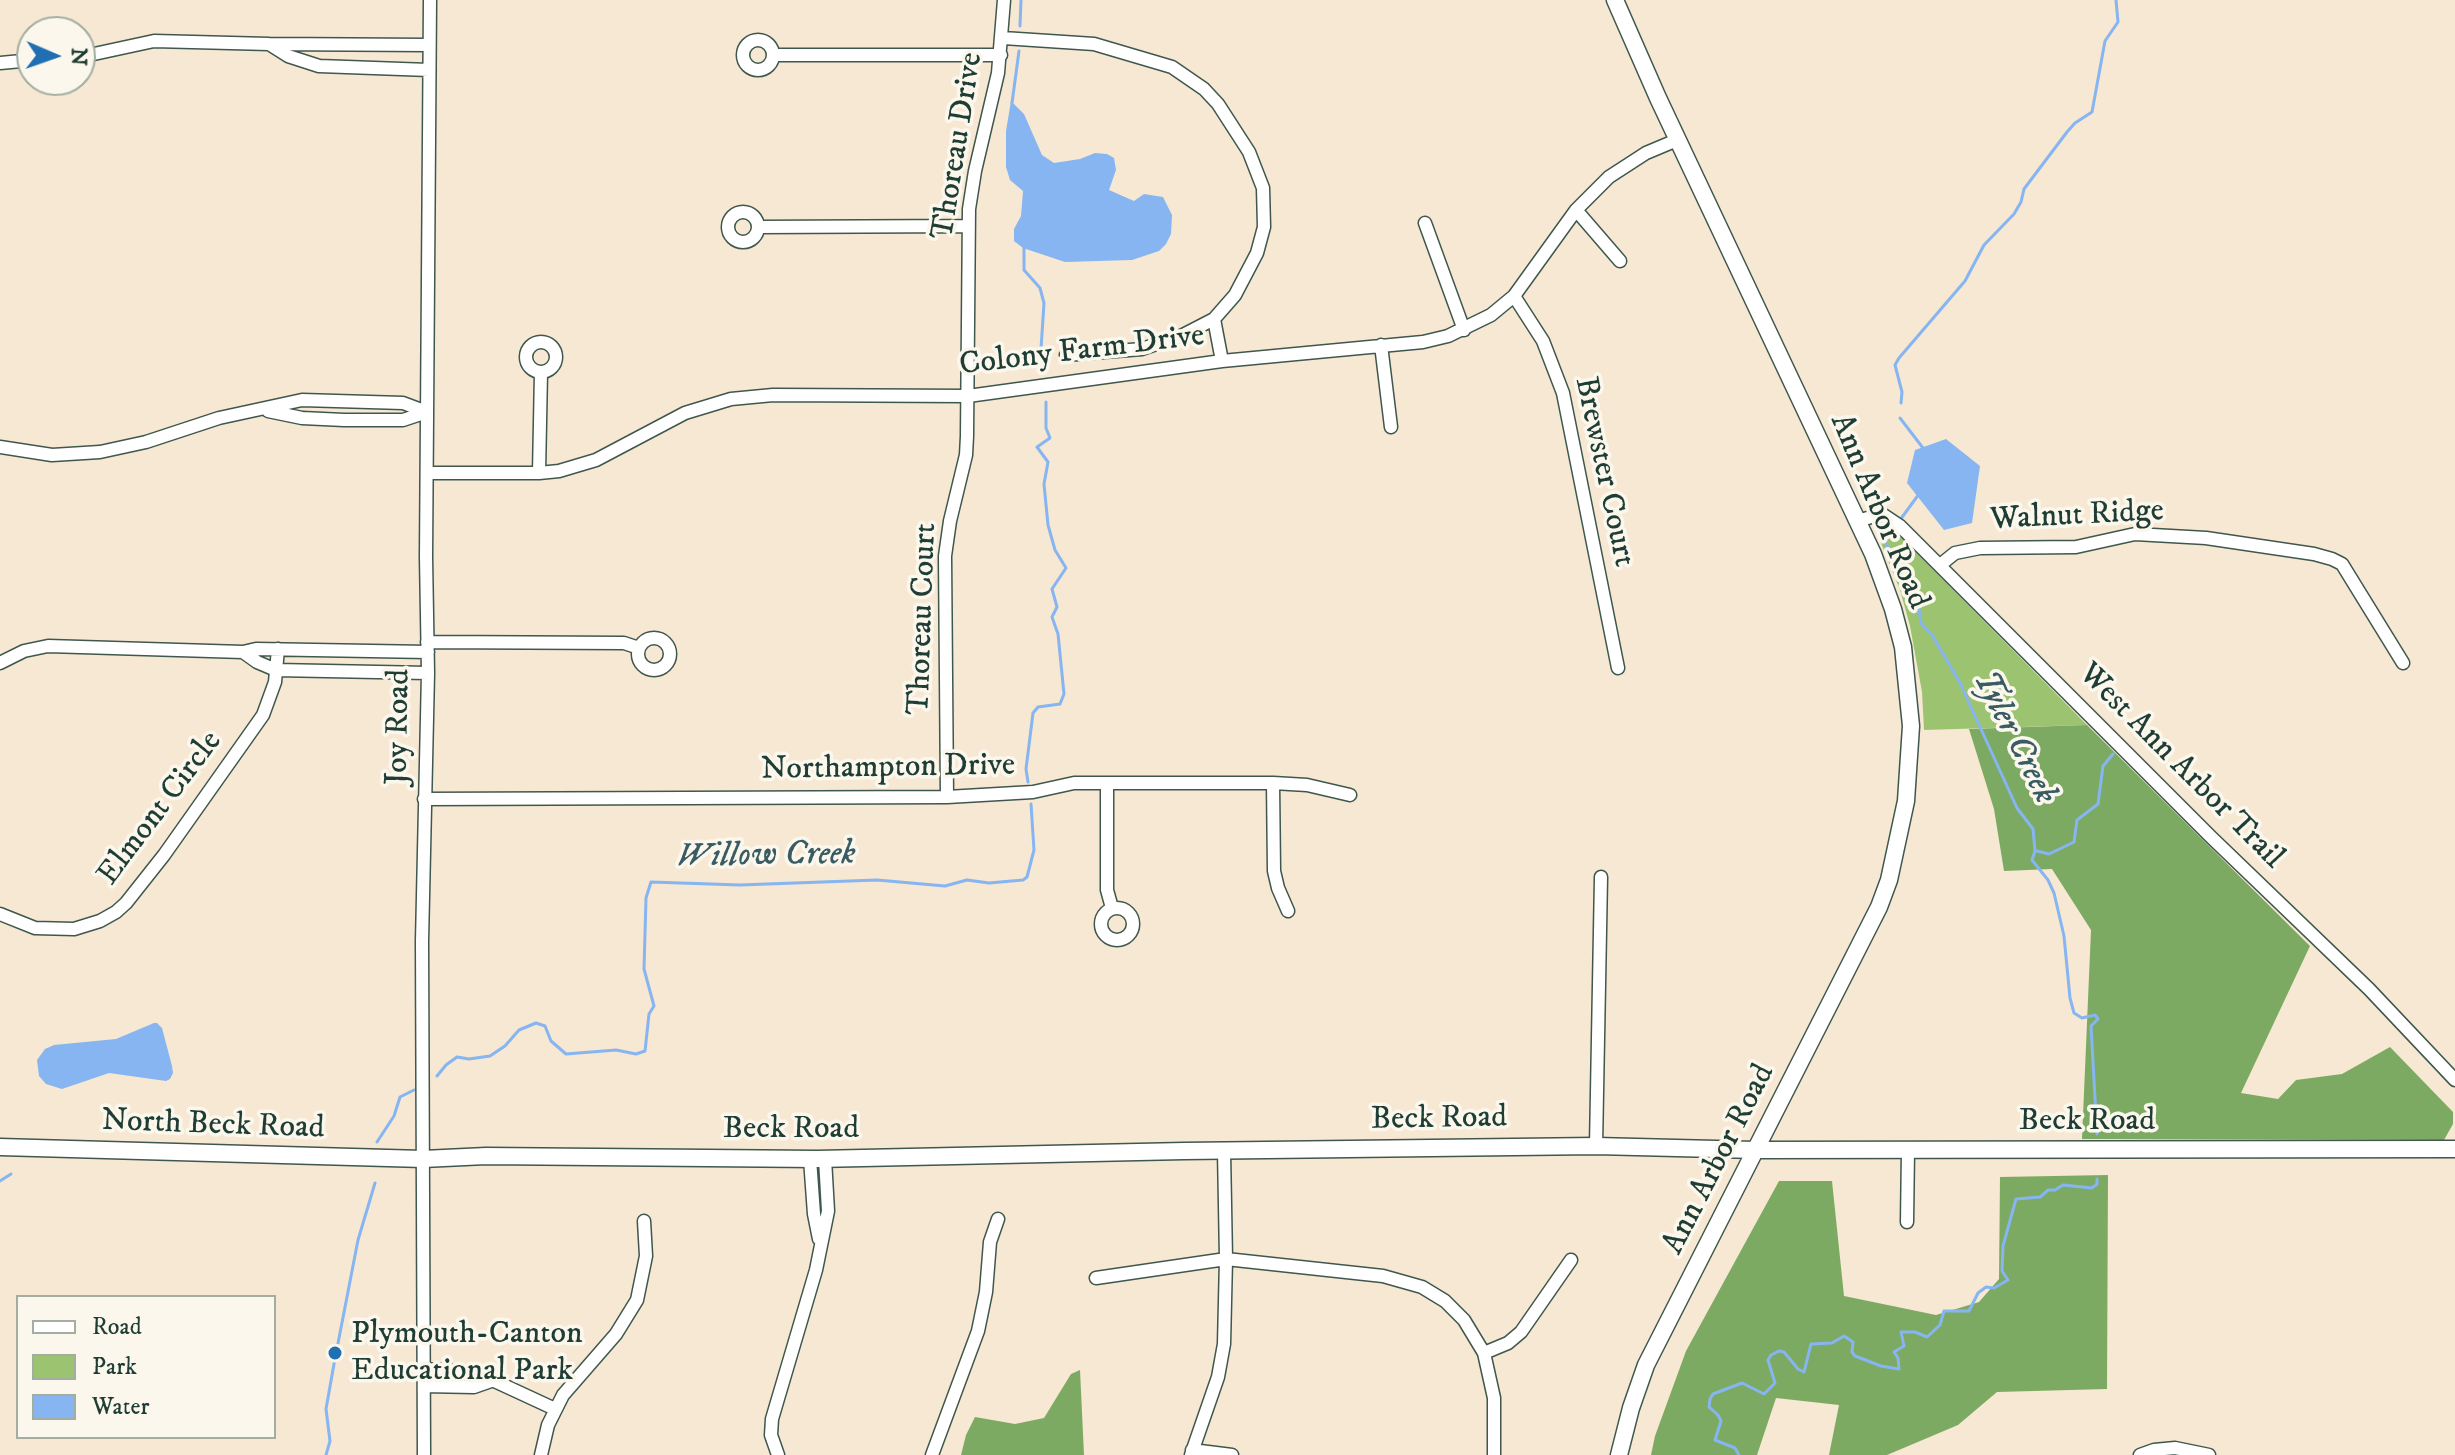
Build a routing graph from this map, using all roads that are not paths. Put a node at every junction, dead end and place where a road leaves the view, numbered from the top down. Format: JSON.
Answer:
{"nodes":[{"id":1,"x":430,"y":0,"type":"edge"},
{"id":2,"x":1004,"y":0,"type":"edge"},
{"id":3,"x":1615,"y":0,"type":"edge"},
{"id":4,"x":1003,"y":38,"type":"junction"},
{"id":5,"x":269,"y":44,"type":"junction"},
{"id":6,"x":429,"y":45,"type":"junction"},
{"id":7,"x":96,"y":54,"type":"edge"},
{"id":8,"x":773,"y":55,"type":"dead end"},
{"id":9,"x":1001,"y":55,"type":"junction"},
{"id":10,"x":429,"y":70,"type":"junction"},
{"id":11,"x":1677,"y":140,"type":"junction"},
{"id":12,"x":1576,"y":210,"type":"junction"},
{"id":13,"x":1425,"y":223,"type":"dead end"},
{"id":14,"x":968,"y":226,"type":"junction"},
{"id":15,"x":758,"y":227,"type":"dead end"},
{"id":16,"x":1620,"y":261,"type":"dead end"},
{"id":17,"x":1514,"y":296,"type":"junction"},
{"id":18,"x":1214,"y":319,"type":"junction"},
{"id":19,"x":1464,"y":330,"type":"junction"},
{"id":20,"x":1381,"y":345,"type":"junction"},
{"id":21,"x":1066,"y":355,"type":"dead end"},
{"id":22,"x":1222,"y":361,"type":"junction"},
{"id":23,"x":541,"y":372,"type":"dead end"},
{"id":24,"x":968,"y":396,"type":"junction"},
{"id":25,"x":427,"y":412,"type":"junction"},
{"id":26,"x":1391,"y":427,"type":"dead end"},
{"id":27,"x":0,"y":447,"type":"edge"},
{"id":28,"x":427,"y":473,"type":"junction"},
{"id":29,"x":539,"y":473,"type":"junction"},
{"id":30,"x":1857,"y":521,"type":"junction"},
{"id":31,"x":1940,"y":565,"type":"junction"},
{"id":32,"x":428,"y":647,"type":"junction"},
{"id":33,"x":639,"y":648,"type":"dead end"},
{"id":34,"x":278,"y":649,"type":"junction"},
{"id":35,"x":319,"y":651,"type":"junction"},
{"id":36,"x":243,"y":652,"type":"junction"},
{"id":37,"x":363,"y":652,"type":"junction"},
{"id":38,"x":0,"y":663,"type":"edge"},
{"id":39,"x":2403,"y":663,"type":"dead end"},
{"id":40,"x":1618,"y":668,"type":"dead end"},
{"id":41,"x":276,"y":670,"type":"junction"},
{"id":42,"x":319,"y":671,"type":"junction"},
{"id":43,"x":363,"y":672,"type":"junction"},
{"id":44,"x":428,"y":673,"type":"junction"},
{"id":45,"x":1107,"y":783,"type":"junction"},
{"id":46,"x":1273,"y":783,"type":"junction"},
{"id":47,"x":1350,"y":795,"type":"dead end"},
{"id":48,"x":947,"y":797,"type":"junction"},
{"id":49,"x":424,"y":799,"type":"junction"},
{"id":50,"x":1601,"y":877,"type":"dead end"},
{"id":51,"x":1112,"y":908,"type":"dead end"},
{"id":52,"x":1288,"y":911,"type":"dead end"},
{"id":53,"x":0,"y":914,"type":"edge"},
{"id":54,"x":2455,"y":1080,"type":"edge"},
{"id":55,"x":1596,"y":1146,"type":"junction"},
{"id":56,"x":0,"y":1147,"type":"edge"},
{"id":57,"x":2455,"y":1149,"type":"edge"},
{"id":58,"x":1756,"y":1150,"type":"junction"},
{"id":59,"x":1908,"y":1150,"type":"junction"},
{"id":60,"x":1224,"y":1151,"type":"junction"},
{"id":61,"x":423,"y":1159,"type":"junction"},
{"id":62,"x":818,"y":1159,"type":"junction"},
{"id":63,"x":998,"y":1219,"type":"dead end"},
{"id":64,"x":644,"y":1221,"type":"dead end"},
{"id":65,"x":1907,"y":1222,"type":"dead end"},
{"id":66,"x":1226,"y":1259,"type":"junction"},
{"id":67,"x":1571,"y":1260,"type":"dead end"},
{"id":68,"x":1096,"y":1278,"type":"dead end"},
{"id":69,"x":1484,"y":1353,"type":"junction"},
{"id":70,"x":424,"y":1369,"type":"junction"},
{"id":71,"x":491,"y":1381,"type":"junction"},
{"id":72,"x":424,"y":1386,"type":"junction"},
{"id":73,"x":555,"y":1409,"type":"junction"},
{"id":74,"x":1191,"y":1452,"type":"edge"},
{"id":75,"x":424,"y":1455,"type":"edge"},
{"id":76,"x":541,"y":1455,"type":"edge"},
{"id":77,"x":778,"y":1455,"type":"edge"},
{"id":78,"x":932,"y":1455,"type":"edge"},
{"id":79,"x":1232,"y":1455,"type":"edge"},
{"id":80,"x":1494,"y":1455,"type":"edge"},
{"id":81,"x":1619,"y":1455,"type":"edge"},
{"id":82,"x":2140,"y":1455,"type":"edge"},
{"id":83,"x":2209,"y":1455,"type":"edge"}],
"edges":[{"from":1,"to":6,"type":"street","name":"Joy Road"},
{"from":2,"to":4,"type":"street","name":"Thoreau Drive"},
{"from":3,"to":11,"type":"main road","name":"Ann Arbor Road"},
{"from":4,"to":9,"type":"street","name":"Thoreau Drive"},
{"from":4,"to":18,"type":"street"},
{"from":5,"to":6,"type":"street"},
{"from":5,"to":7,"type":"street"},
{"from":5,"to":10,"type":"street"},
{"from":6,"to":10,"type":"street","name":"Joy Road"},
{"from":8,"to":9,"type":"street"},
{"from":9,"to":14,"type":"street","name":"Thoreau Drive"},
{"from":10,"to":25,"type":"street","name":"Joy Road"},
{"from":11,"to":12,"type":"street","name":"Colony Farm Drive"},
{"from":11,"to":30,"type":"main road","name":"Ann Arbor Road"},
{"from":12,"to":16,"type":"street"},
{"from":12,"to":17,"type":"street","name":"Colony Farm Drive"},
{"from":13,"to":19,"type":"street"},
{"from":14,"to":15,"type":"street"},
{"from":14,"to":24,"type":"street","name":"Thoreau Drive"},
{"from":17,"to":19,"type":"street","name":"Colony Farm Drive"},
{"from":17,"to":40,"type":"street","name":"Brewster Court"},
{"from":18,"to":21,"type":"street"},
{"from":18,"to":22,"type":"street"},
{"from":19,"to":20,"type":"street","name":"Colony Farm Drive"},
{"from":20,"to":22,"type":"street","name":"Colony Farm Drive"},
{"from":20,"to":26,"type":"street"},
{"from":22,"to":24,"type":"street","name":"Colony Farm Drive"},
{"from":23,"to":29,"type":"street"},
{"from":24,"to":29,"type":"street","name":"Colony Farm Drive"},
{"from":24,"to":48,"type":"street","name":"Thoreau Court"},
{"from":25,"to":27,"type":"street"},
{"from":25,"to":28,"type":"street","name":"Joy Road"},
{"from":28,"to":29,"type":"street","name":"Colony Farm Drive"},
{"from":28,"to":32,"type":"street","name":"Joy Road"},
{"from":30,"to":31,"type":"street","name":"West Ann Arbor Trail"},
{"from":30,"to":58,"type":"main road","name":"Ann Arbor Road"},
{"from":31,"to":39,"type":"street","name":"Walnut Ridge"},
{"from":31,"to":54,"type":"street","name":"West Ann Arbor Trail"},
{"from":32,"to":33,"type":"street"},
{"from":32,"to":37,"type":"street"},
{"from":32,"to":44,"type":"street","name":"Joy Road"},
{"from":34,"to":35,"type":"street"},
{"from":34,"to":36,"type":"street"},
{"from":34,"to":41,"type":"street","name":"Elmont Circle"},
{"from":35,"to":37,"type":"street"},
{"from":35,"to":42,"type":"street"},
{"from":36,"to":38,"type":"street"},
{"from":36,"to":41,"type":"street"},
{"from":37,"to":43,"type":"street"},
{"from":41,"to":42,"type":"street"},
{"from":41,"to":53,"type":"street","name":"Elmont Circle"},
{"from":42,"to":43,"type":"street"},
{"from":43,"to":44,"type":"street"},
{"from":44,"to":49,"type":"street","name":"Joy Road"},
{"from":45,"to":46,"type":"street","name":"Northampton Drive"},
{"from":45,"to":48,"type":"street","name":"Northampton Drive"},
{"from":45,"to":51,"type":"street"},
{"from":46,"to":47,"type":"street","name":"Northampton Drive"},
{"from":46,"to":52,"type":"street"},
{"from":48,"to":49,"type":"street","name":"Northampton Drive"},
{"from":49,"to":61,"type":"street","name":"Joy Road"},
{"from":50,"to":55,"type":"street"},
{"from":55,"to":58,"type":"main road","name":"Beck Road"},
{"from":55,"to":60,"type":"main road","name":"Beck Road"},
{"from":56,"to":61,"type":"main road","name":"North Beck Road"},
{"from":57,"to":59,"type":"main road","name":"Beck Road"},
{"from":58,"to":59,"type":"main road","name":"Beck Road"},
{"from":58,"to":81,"type":"main road","name":"Ann Arbor Road"},
{"from":59,"to":65,"type":"street"},
{"from":60,"to":62,"type":"main road","name":"Beck Road"},
{"from":60,"to":66,"type":"street"},
{"from":61,"to":62,"type":"main road","name":"Beck Road"},
{"from":61,"to":70,"type":"street","name":"Joy Road"},
{"from":62,"to":77,"type":"street"},
{"from":63,"to":78,"type":"street"},
{"from":64,"to":73,"type":"street"},
{"from":66,"to":68,"type":"street"},
{"from":66,"to":69,"type":"street"},
{"from":66,"to":74,"type":"street"},
{"from":67,"to":69,"type":"street"},
{"from":69,"to":80,"type":"street"},
{"from":70,"to":71,"type":"street"},
{"from":70,"to":72,"type":"street","name":"Joy Road"},
{"from":71,"to":72,"type":"street"},
{"from":71,"to":73,"type":"street"},
{"from":72,"to":75,"type":"street","name":"Joy Road"},
{"from":73,"to":76,"type":"street"},
{"from":74,"to":79,"type":"street"},
{"from":82,"to":83,"type":"street"}]}
